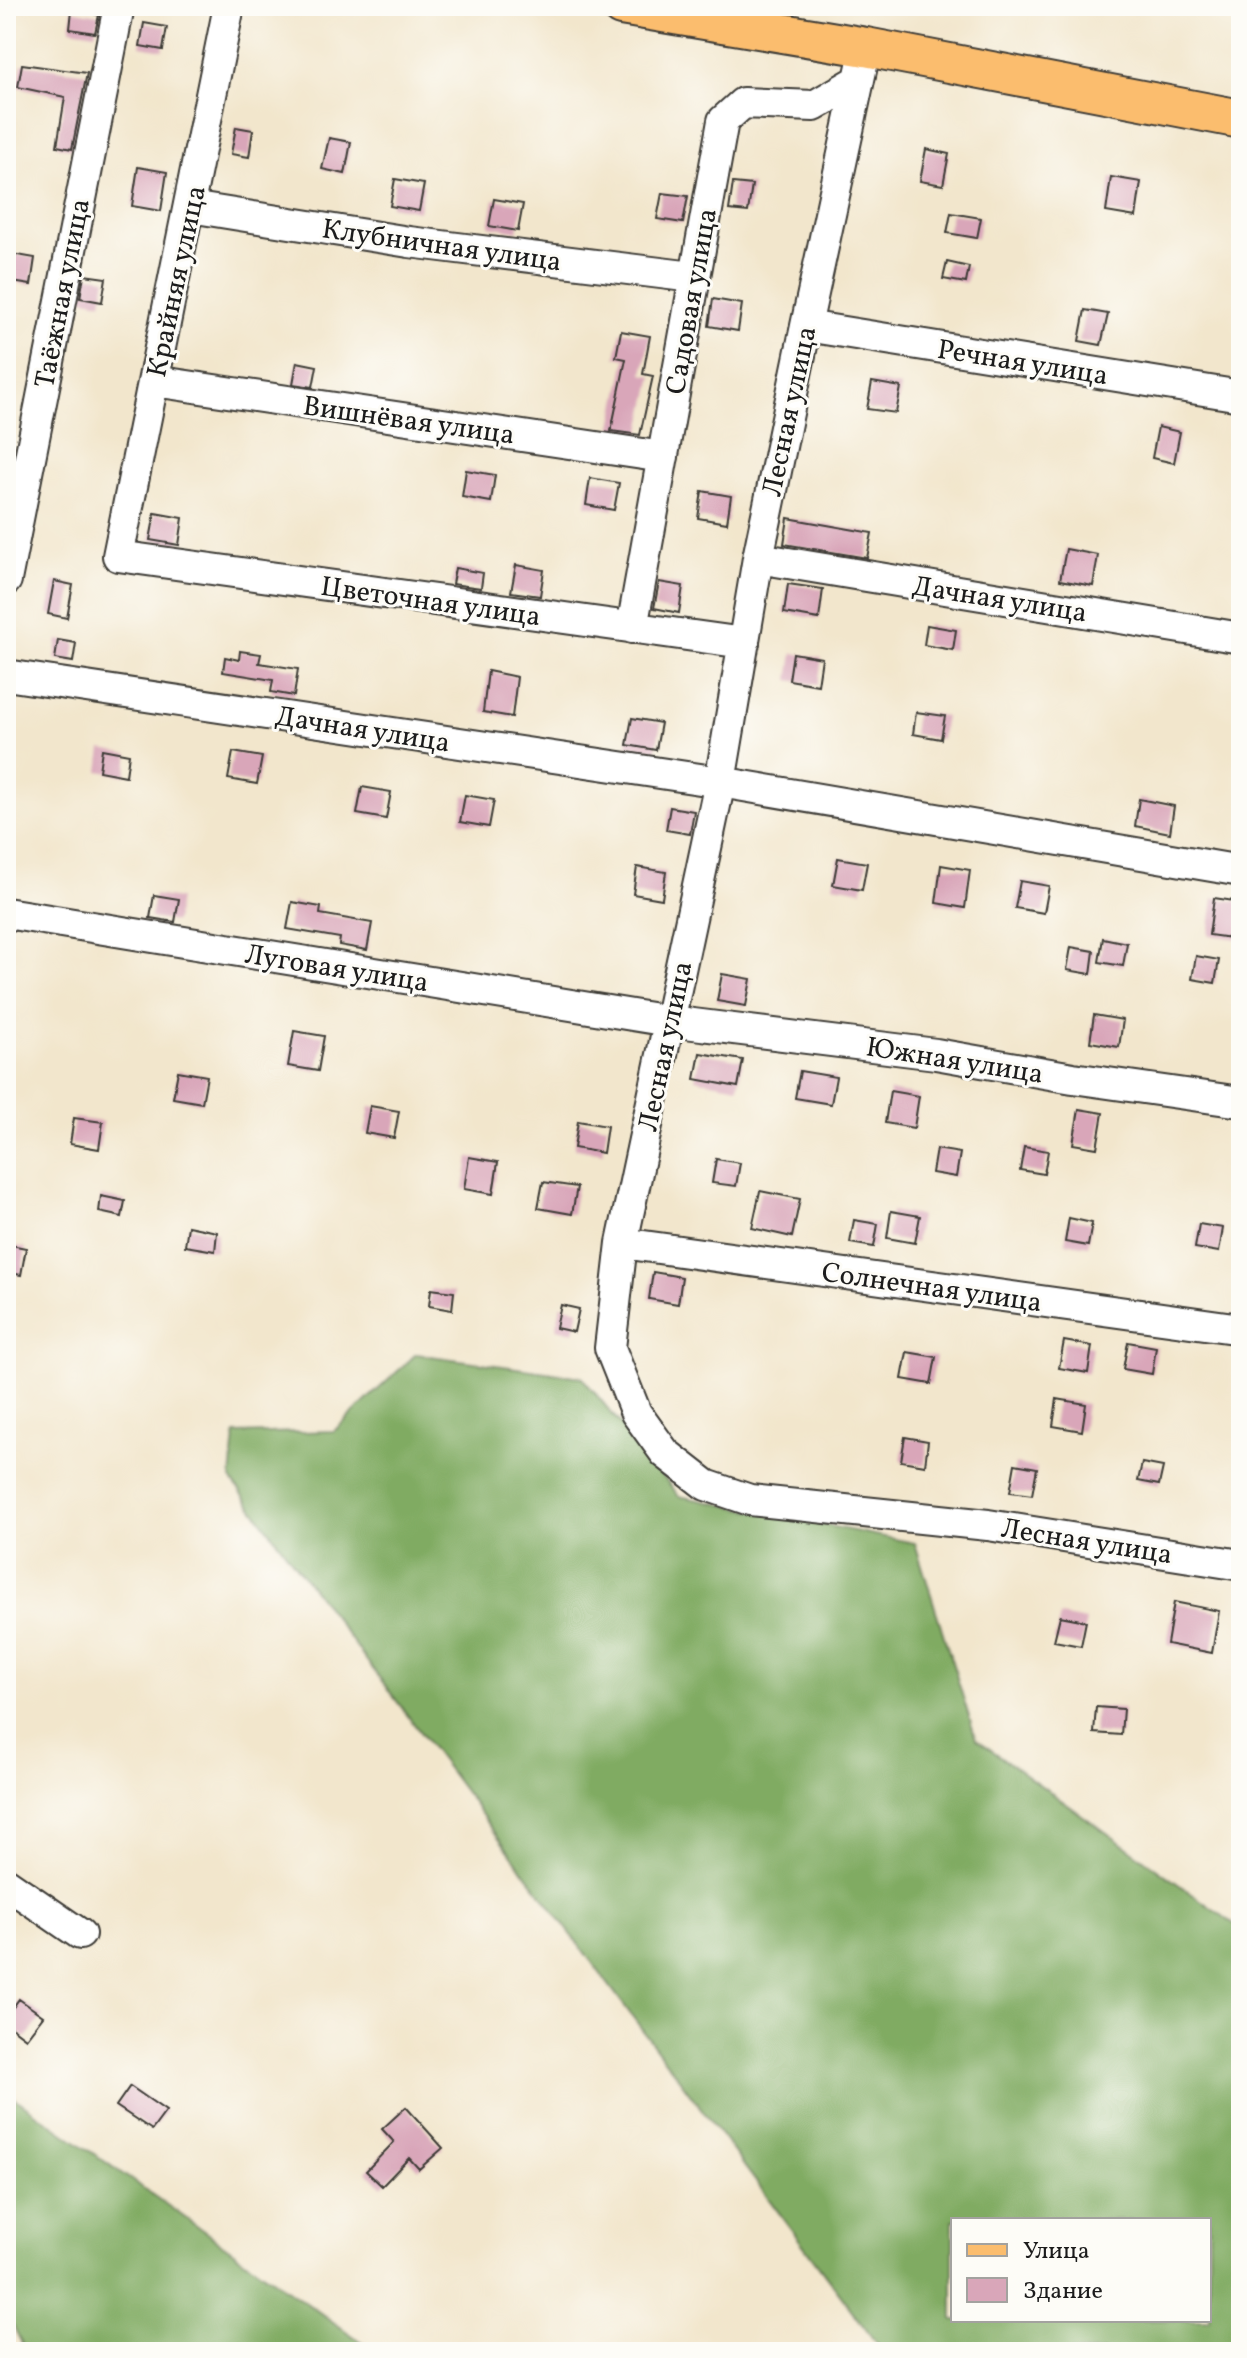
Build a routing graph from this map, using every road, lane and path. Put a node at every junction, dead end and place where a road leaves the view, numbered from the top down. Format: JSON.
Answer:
{"nodes":[{"id":1,"x":119,"y":6,"type":"edge"},
{"id":2,"x":229,"y":6,"type":"edge"},
{"id":3,"x":621,"y":6,"type":"edge"},
{"id":4,"x":862,"y":64,"type":"junction"},
{"id":5,"x":1241,"y":119,"type":"edge"},
{"id":6,"x":190,"y":207,"type":"junction"},
{"id":7,"x":693,"y":277,"type":"junction"},
{"id":8,"x":806,"y":326,"type":"junction"},
{"id":9,"x":154,"y":381,"type":"junction"},
{"id":10,"x":1241,"y":396,"type":"edge"},
{"id":11,"x":663,"y":457,"type":"junction"},
{"id":12,"x":118,"y":556,"type":"joint"},
{"id":13,"x":758,"y":558,"type":"junction"},
{"id":14,"x":6,"y":580,"type":"edge"},
{"id":15,"x":632,"y":628,"type":"junction"},
{"id":16,"x":1241,"y":638,"type":"edge"},
{"id":17,"x":744,"y":643,"type":"junction"},
{"id":18,"x":6,"y":675,"type":"edge"},
{"id":19,"x":720,"y":782,"type":"junction"},
{"id":20,"x":1241,"y":871,"type":"edge"},
{"id":21,"x":6,"y":913,"type":"edge"},
{"id":22,"x":669,"y":1021,"type":"junction"},
{"id":23,"x":1241,"y":1102,"type":"edge"},
{"id":24,"x":622,"y":1243,"type":"junction"},
{"id":25,"x":1241,"y":1329,"type":"edge"},
{"id":26,"x":1241,"y":1565,"type":"edge"},
{"id":27,"x":6,"y":1883,"type":"edge"},
{"id":28,"x":80,"y":1934,"type":"dead end"}],
"edges":[{"from":1,"to":14,"type":"street","name":"Таёжная улица"},
{"from":2,"to":6,"type":"street","name":"Крайняя улица"},
{"from":3,"to":4,"type":"main road"},
{"from":4,"to":5,"type":"main road"},
{"from":4,"to":7,"type":"street","name":"Садовая улица"},
{"from":4,"to":8,"type":"street","name":"Лесная улица"},
{"from":6,"to":7,"type":"street","name":"Клубничная улица"},
{"from":6,"to":9,"type":"street","name":"Крайняя улица"},
{"from":7,"to":11,"type":"street","name":"Садовая улица"},
{"from":8,"to":10,"type":"street","name":"Речная улица"},
{"from":8,"to":13,"type":"street","name":"Лесная улица"},
{"from":9,"to":11,"type":"street","name":"Вишнёвая улица"},
{"from":9,"to":12,"type":"street","name":"Крайняя улица"},
{"from":11,"to":15,"type":"street","name":"Садовая улица"},
{"from":12,"to":15,"type":"street","name":"Цветочная улица"},
{"from":13,"to":16,"type":"street","name":"Дачная улица"},
{"from":13,"to":17,"type":"street","name":"Лесная улица"},
{"from":15,"to":17,"type":"street","name":"Цветочная улица"},
{"from":17,"to":19,"type":"street","name":"Лесная улица"},
{"from":18,"to":19,"type":"street","name":"Дачная улица"},
{"from":19,"to":20,"type":"street","name":"Дачная улица"},
{"from":19,"to":22,"type":"street","name":"Лесная улица"},
{"from":21,"to":22,"type":"street","name":"Луговая улица"},
{"from":22,"to":23,"type":"street","name":"Южная улица"},
{"from":22,"to":24,"type":"street","name":"Лесная улица"},
{"from":24,"to":25,"type":"street","name":"Солнечная улица"},
{"from":24,"to":26,"type":"street","name":"Лесная улица"},
{"from":27,"to":28,"type":"street"}]}
